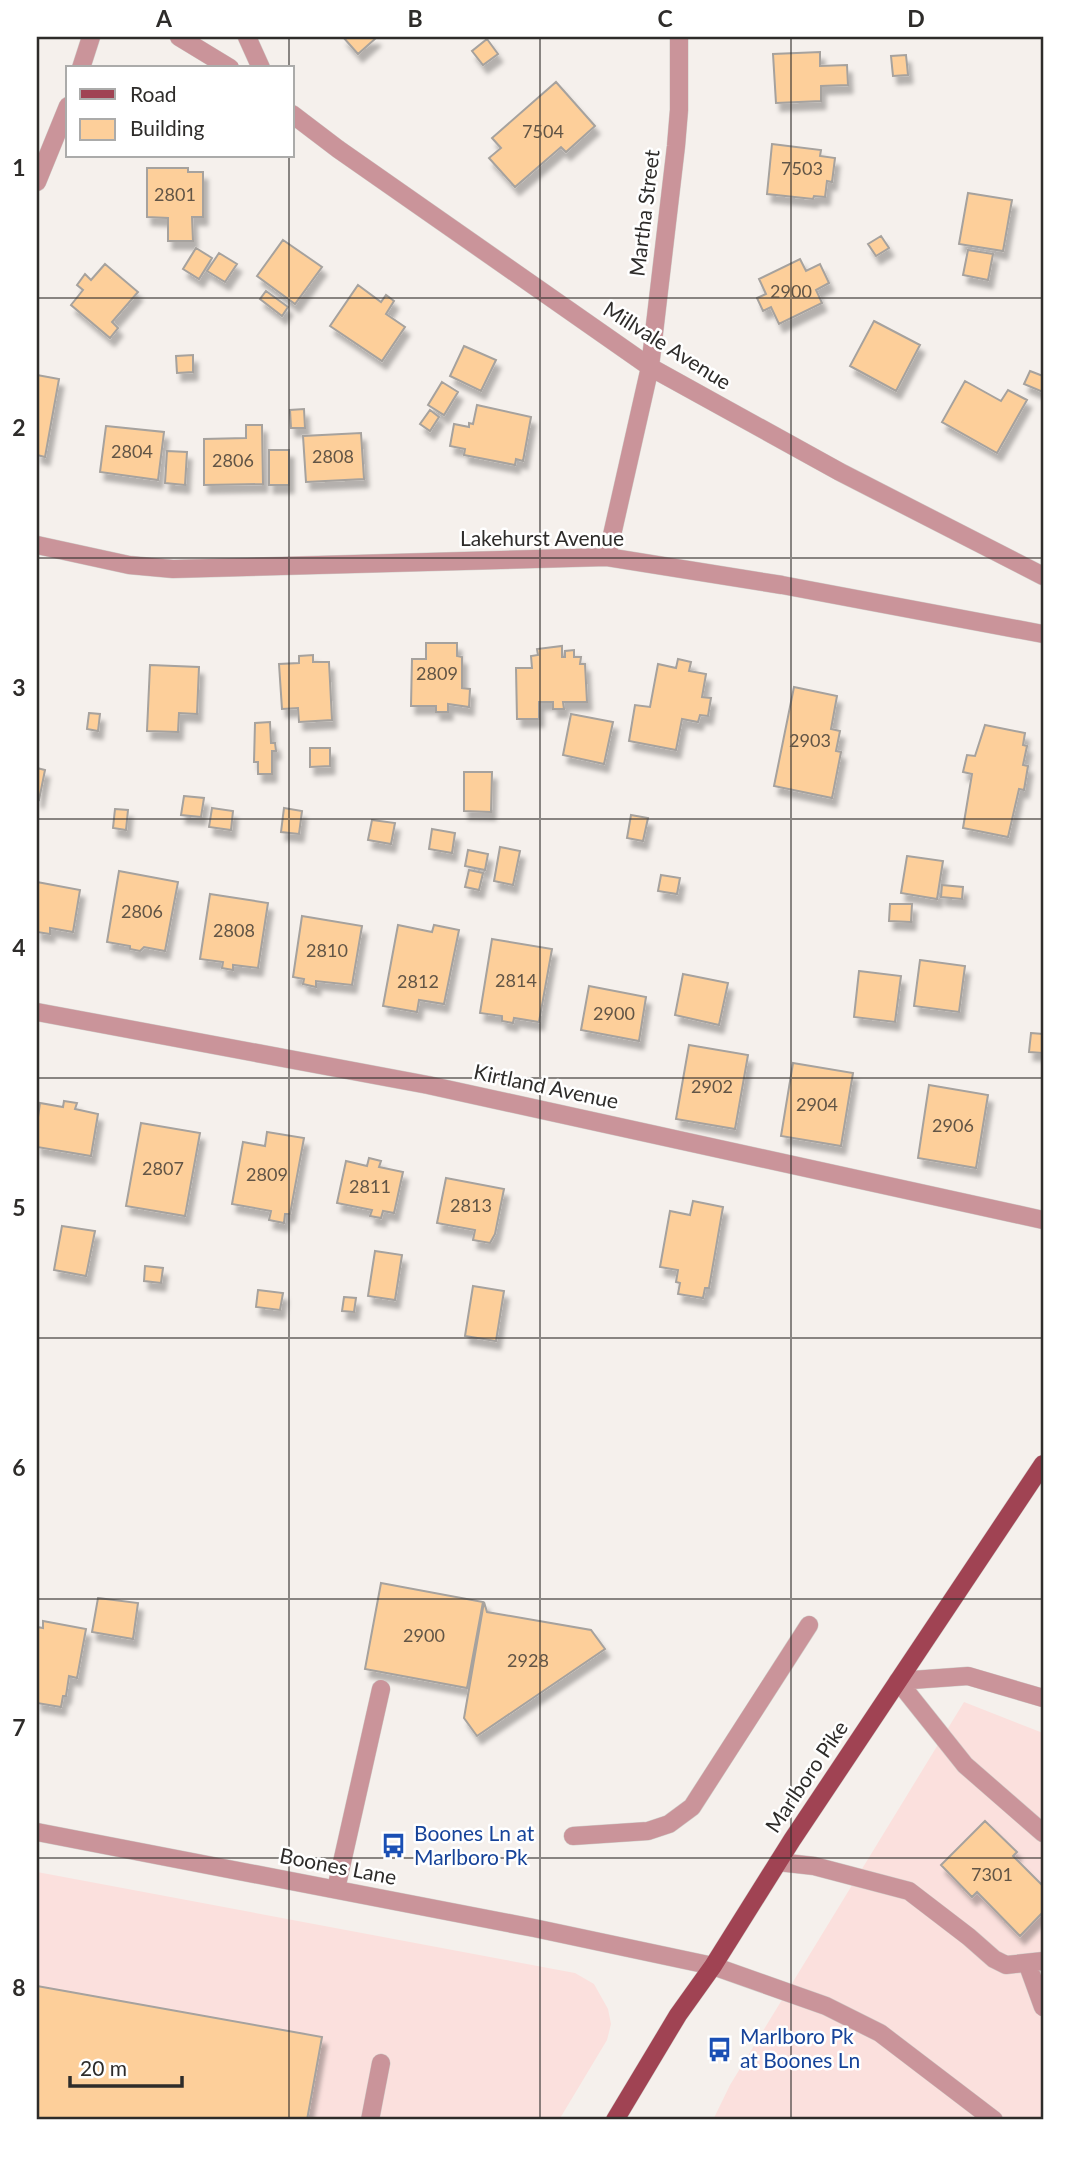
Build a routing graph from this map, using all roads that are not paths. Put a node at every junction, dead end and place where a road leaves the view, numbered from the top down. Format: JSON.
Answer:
{"nodes":[{"id":1,"x":91,"y":37,"type":"edge"},
{"id":2,"x":179,"y":37,"type":"edge"},
{"id":3,"x":247,"y":37,"type":"edge"},
{"id":4,"x":678,"y":37,"type":"edge"},
{"id":5,"x":82,"y":66,"type":"edge"},
{"id":6,"x":227,"y":66,"type":"edge"},
{"id":7,"x":260,"y":66,"type":"edge"},
{"id":8,"x":66,"y":111,"type":"edge"},
{"id":9,"x":294,"y":116,"type":"edge"},
{"id":10,"x":37,"y":182,"type":"edge"},
{"id":11,"x":649,"y":367,"type":"junction"},
{"id":12,"x":37,"y":545,"type":"edge"},
{"id":13,"x":607,"y":557,"type":"junction"},
{"id":14,"x":1043,"y":576,"type":"edge"},
{"id":15,"x":1043,"y":634,"type":"edge"},
{"id":16,"x":37,"y":1012,"type":"edge"},
{"id":17,"x":1043,"y":1220,"type":"edge"},
{"id":18,"x":1043,"y":1464,"type":"edge"},
{"id":19,"x":809,"y":1625,"type":"dead end"},
{"id":20,"x":898,"y":1681,"type":"junction"},
{"id":21,"x":381,"y":1689,"type":"dead end"},
{"id":22,"x":1043,"y":1698,"type":"edge"},
{"id":23,"x":37,"y":1832,"type":"edge"},
{"id":24,"x":1043,"y":1833,"type":"edge"},
{"id":25,"x":572,"y":1836,"type":"dead end"},
{"id":26,"x":778,"y":1862,"type":"junction"},
{"id":27,"x":336,"y":1889,"type":"junction"},
{"id":28,"x":1035,"y":1962,"type":"edge"},
{"id":29,"x":713,"y":1966,"type":"junction"},
{"id":30,"x":1043,"y":2007,"type":"edge"},
{"id":31,"x":381,"y":2063,"type":"dead end"},
{"id":32,"x":370,"y":2120,"type":"edge"},
{"id":33,"x":615,"y":2120,"type":"edge"},
{"id":34,"x":994,"y":2120,"type":"edge"}],
"edges":[{"from":1,"to":5,"type":"street"},
{"from":2,"to":6,"type":"street"},
{"from":3,"to":7,"type":"street"},
{"from":4,"to":11,"type":"street","name":"Martha Street"},
{"from":8,"to":10,"type":"street"},
{"from":9,"to":11,"type":"street","name":"Millvale Avenue"},
{"from":11,"to":13,"type":"street","name":"Martha Street"},
{"from":11,"to":14,"type":"street","name":"Millvale Avenue"},
{"from":12,"to":13,"type":"street","name":"Lakehurst Avenue"},
{"from":13,"to":15,"type":"street","name":"Lakehurst Avenue"},
{"from":16,"to":17,"type":"street","name":"Kirtland Avenue"},
{"from":18,"to":20,"type":"main road","name":"Marlboro Pike"},
{"from":19,"to":25,"type":"street"},
{"from":20,"to":22,"type":"street"},
{"from":20,"to":24,"type":"street"},
{"from":20,"to":26,"type":"main road","name":"Marlboro Pike"},
{"from":21,"to":27,"type":"street"},
{"from":23,"to":27,"type":"street","name":"Boones Lane"},
{"from":26,"to":28,"type":"street"},
{"from":26,"to":29,"type":"main road","name":"Marlboro Pike"},
{"from":27,"to":29,"type":"street","name":"Boones Lane"},
{"from":28,"to":30,"type":"street"},
{"from":29,"to":33,"type":"main road","name":"Marlboro Pike"},
{"from":29,"to":34,"type":"street","name":"Boones Lane"},
{"from":31,"to":32,"type":"street"}]}
